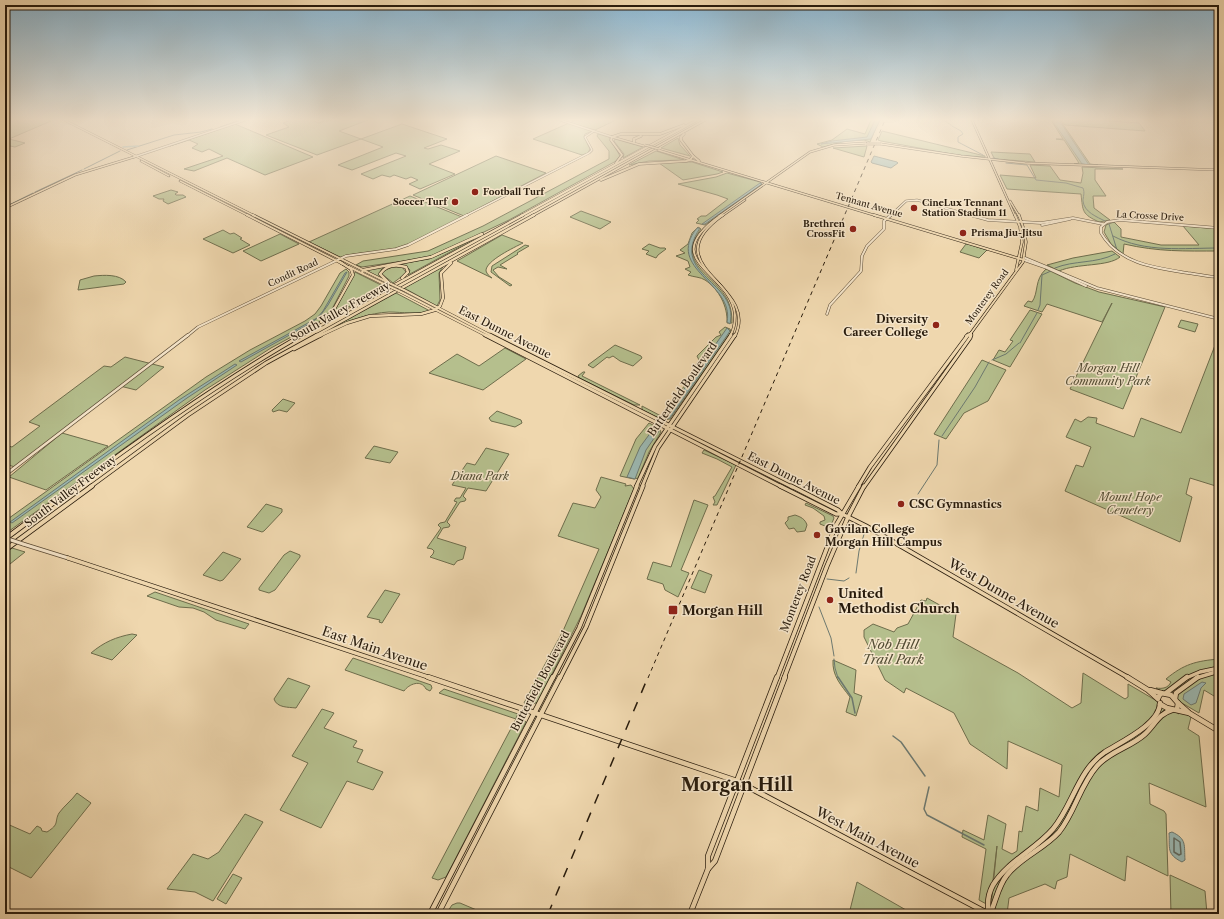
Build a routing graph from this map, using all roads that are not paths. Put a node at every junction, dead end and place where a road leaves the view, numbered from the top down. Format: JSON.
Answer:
{"nodes":[{"id":1,"x":115,"y":163,"type":"edge"},
{"id":2,"x":146,"y":163,"type":"edge"},
{"id":3,"x":568,"y":163,"type":"edge"},
{"id":4,"x":615,"y":163,"type":"edge"},
{"id":5,"x":618,"y":163,"type":"edge"},
{"id":6,"x":628,"y":163,"type":"edge"},
{"id":7,"x":649,"y":163,"type":"edge"},
{"id":8,"x":703,"y":163,"type":"edge"},
{"id":9,"x":706,"y":163,"type":"edge"},
{"id":10,"x":799,"y":163,"type":"edge"},
{"id":11,"x":991,"y":163,"type":"edge"},
{"id":12,"x":1035,"y":163,"type":"edge"},
{"id":13,"x":1219,"y":170,"type":"edge"},
{"id":14,"x":593,"y":177,"type":"junction"},
{"id":15,"x":768,"y":183,"type":"junction"},
{"id":16,"x":195,"y":188,"type":"junction"},
{"id":17,"x":579,"y":190,"type":"junction"},
{"id":18,"x":816,"y":197,"type":"junction"},
{"id":19,"x":843,"y":204,"type":"junction"},
{"id":20,"x":5,"y":208,"type":"edge"},
{"id":21,"x":859,"y":210,"type":"junction"},
{"id":22,"x":888,"y":218,"type":"junction"},
{"id":23,"x":259,"y":221,"type":"junction"},
{"id":24,"x":1020,"y":223,"type":"junction"},
{"id":25,"x":271,"y":225,"type":"junction"},
{"id":26,"x":503,"y":225,"type":"junction"},
{"id":27,"x":1102,"y":225,"type":"junction"},
{"id":28,"x":1219,"y":228,"type":"edge"},
{"id":29,"x":472,"y":248,"type":"junction"},
{"id":30,"x":1020,"y":257,"type":"junction"},
{"id":31,"x":1024,"y":259,"type":"junction"},
{"id":32,"x":339,"y":261,"type":"junction"},
{"id":33,"x":1016,"y":270,"type":"junction"},
{"id":34,"x":362,"y":272,"type":"junction"},
{"id":35,"x":1219,"y":277,"type":"edge"},
{"id":36,"x":387,"y":284,"type":"junction"},
{"id":37,"x":370,"y":298,"type":"junction"},
{"id":38,"x":1142,"y":301,"type":"junction"},
{"id":39,"x":1149,"y":302,"type":"junction"},
{"id":40,"x":436,"y":309,"type":"junction"},
{"id":41,"x":1181,"y":310,"type":"junction"},
{"id":42,"x":827,"y":314,"type":"dead end"},
{"id":43,"x":1219,"y":319,"type":"edge"},
{"id":44,"x":971,"y":333,"type":"junction"},
{"id":45,"x":500,"y":343,"type":"junction"},
{"id":46,"x":284,"y":345,"type":"junction"},
{"id":47,"x":513,"y":347,"type":"junction"},
{"id":48,"x":515,"y":351,"type":"junction"},
{"id":49,"x":529,"y":359,"type":"junction"},
{"id":50,"x":540,"y":360,"type":"junction"},
{"id":51,"x":266,"y":363,"type":"junction"},
{"id":52,"x":556,"y":372,"type":"junction"},
{"id":53,"x":574,"y":377,"type":"junction"},
{"id":54,"x":917,"y":403,"type":"junction"},
{"id":55,"x":920,"y":408,"type":"junction"},
{"id":56,"x":669,"y":427,"type":"junction"},
{"id":57,"x":720,"y":451,"type":"junction"},
{"id":58,"x":715,"y":453,"type":"junction"},
{"id":59,"x":5,"y":475,"type":"edge"},
{"id":60,"x":842,"y":514,"type":"junction"},
{"id":61,"x":848,"y":517,"type":"junction"},
{"id":62,"x":5,"y":538,"type":"edge"},
{"id":63,"x":5,"y":550,"type":"edge"},
{"id":64,"x":68,"y":558,"type":"joint"},
{"id":65,"x":1219,"y":668,"type":"edge"},
{"id":66,"x":1219,"y":671,"type":"edge"},
{"id":67,"x":1148,"y":690,"type":"junction"},
{"id":68,"x":1163,"y":693,"type":"junction"},
{"id":69,"x":1175,"y":699,"type":"junction"},
{"id":70,"x":1159,"y":701,"type":"junction"},
{"id":71,"x":1178,"y":703,"type":"junction"},
{"id":72,"x":1174,"y":710,"type":"junction"},
{"id":73,"x":534,"y":714,"type":"junction"},
{"id":74,"x":1190,"y":714,"type":"junction"},
{"id":75,"x":541,"y":716,"type":"junction"},
{"id":76,"x":1219,"y":731,"type":"edge"},
{"id":77,"x":737,"y":781,"type":"junction"},
{"id":78,"x":745,"y":785,"type":"junction"},
{"id":79,"x":708,"y":869,"type":"junction"},
{"id":80,"x":430,"y":914,"type":"edge"},
{"id":81,"x":438,"y":914,"type":"edge"},
{"id":82,"x":690,"y":914,"type":"edge"},
{"id":83,"x":989,"y":914,"type":"edge"}],
"edges":[{"from":1,"to":20,"type":"main road"},
{"from":2,"to":16,"type":"main road","name":"East Dunne Avenue"},
{"from":3,"to":32,"type":"street","name":"Condit Road"},
{"from":4,"to":14,"type":"highway"},
{"from":5,"to":14,"type":"highway","name":"South Valley Freeway"},
{"from":6,"to":17,"type":"highway","name":"South Valley Freeway"},
{"from":7,"to":17,"type":"highway"},
{"from":8,"to":15,"type":"main road","name":"Tennant Avenue"},
{"from":9,"to":15,"type":"main road","name":"Tennant Avenue"},
{"from":10,"to":15,"type":"main road","name":"Butterfield Boulevard","bridge":true},
{"from":11,"to":24,"type":"main road","name":"Monterey Road"},
{"from":12,"to":13,"type":"main road","name":"Butterfield Boulevard"},
{"from":14,"to":26,"type":"highway","name":"South Valley Freeway"},
{"from":15,"to":18,"type":"main road","name":"Tennant Avenue"},
{"from":15,"to":56,"type":"main road","name":"Butterfield Boulevard"},
{"from":16,"to":23,"type":"main road","name":"East Dunne Avenue"},
{"from":16,"to":25,"type":"main road","name":"East Dunne Avenue"},
{"from":17,"to":29,"type":"highway","name":"South Valley Freeway"},
{"from":18,"to":19,"type":"main road","name":"Tennant Avenue"},
{"from":18,"to":19,"type":"main road","name":"Tennant Avenue"},
{"from":19,"to":21,"type":"main road","name":"Tennant Avenue"},
{"from":19,"to":21,"type":"main road","name":"Tennant Avenue"},
{"from":21,"to":22,"type":"main road","name":"Tennant Avenue"},
{"from":21,"to":22,"type":"main road","name":"Tennant Avenue"},
{"from":22,"to":24,"type":"street"},
{"from":22,"to":30,"type":"main road","name":"Tennant Avenue"},
{"from":22,"to":42,"type":"street"},
{"from":23,"to":25,"type":"main road"},
{"from":23,"to":32,"type":"main road","name":"East Dunne Avenue"},
{"from":24,"to":27,"type":"street"},
{"from":24,"to":30,"type":"main road","name":"Monterey Road"},
{"from":24,"to":31,"type":"main road","name":"Monterey Road"},
{"from":25,"to":32,"type":"main road","name":"East Dunne Avenue"},
{"from":26,"to":34,"type":"highway"},
{"from":26,"to":37,"type":"highway","name":"South Valley Freeway"},
{"from":27,"to":28,"type":"street","name":"La Crosse Drive"},
{"from":27,"to":35,"type":"street","name":"La Crosse Drive"},
{"from":29,"to":40,"type":"highway"},
{"from":29,"to":51,"type":"highway","name":"South Valley Freeway"},
{"from":30,"to":31,"type":"main road","name":"Tennant Avenue"},
{"from":30,"to":33,"type":"main road","name":"Monterey Road"},
{"from":31,"to":33,"type":"main road","name":"Monterey Road"},
{"from":31,"to":38,"type":"street"},
{"from":31,"to":39,"type":"street"},
{"from":32,"to":34,"type":"main road","name":"East Dunne Avenue"},
{"from":32,"to":46,"type":"highway"},
{"from":32,"to":59,"type":"street","name":"Condit Road"},
{"from":33,"to":44,"type":"main road","name":"Monterey Road"},
{"from":34,"to":36,"type":"main road","name":"East Dunne Avenue"},
{"from":36,"to":37,"type":"highway"},
{"from":36,"to":40,"type":"main road","name":"East Dunne Avenue","bridge":true},
{"from":36,"to":40,"type":"main road","name":"East Dunne Avenue","bridge":true},
{"from":37,"to":46,"type":"highway","name":"South Valley Freeway"},
{"from":38,"to":39,"type":"street"},
{"from":38,"to":41,"type":"street"},
{"from":39,"to":41,"type":"street"},
{"from":40,"to":45,"type":"main road","name":"East Dunne Avenue"},
{"from":40,"to":47,"type":"main road","name":"East Dunne Avenue"},
{"from":40,"to":51,"type":"highway"},
{"from":41,"to":43,"type":"street"},
{"from":44,"to":54,"type":"main road","name":"Monterey Road"},
{"from":44,"to":55,"type":"main road","name":"Monterey Road"},
{"from":45,"to":47,"type":"main road"},
{"from":45,"to":48,"type":"main road","name":"East Dunne Avenue"},
{"from":46,"to":62,"type":"highway","name":"South Valley Freeway"},
{"from":47,"to":48,"type":"main road"},
{"from":47,"to":50,"type":"main road","name":"East Dunne Avenue"},
{"from":48,"to":49,"type":"main road","name":"East Dunne Avenue"},
{"from":49,"to":50,"type":"main road"},
{"from":49,"to":52,"type":"main road","name":"East Dunne Avenue"},
{"from":50,"to":53,"type":"main road","name":"East Dunne Avenue"},
{"from":51,"to":63,"type":"highway","name":"South Valley Freeway"},
{"from":52,"to":53,"type":"main road"},
{"from":52,"to":56,"type":"main road","name":"East Dunne Avenue"},
{"from":53,"to":56,"type":"main road","name":"East Dunne Avenue"},
{"from":54,"to":55,"type":"main road"},
{"from":54,"to":60,"type":"main road","name":"Monterey Road"},
{"from":55,"to":61,"type":"main road","name":"Monterey Road"},
{"from":56,"to":57,"type":"main road","name":"East Dunne Avenue"},
{"from":56,"to":58,"type":"main road","name":"East Dunne Avenue"},
{"from":56,"to":73,"type":"main road","name":"Butterfield Boulevard"},
{"from":56,"to":75,"type":"main road","name":"Butterfield Boulevard"},
{"from":57,"to":58,"type":"main road"},
{"from":57,"to":60,"type":"main road","name":"East Dunne Avenue"},
{"from":58,"to":60,"type":"main road","name":"East Dunne Avenue"},
{"from":60,"to":61,"type":"main road","name":"West Dunne Avenue"},
{"from":60,"to":77,"type":"main road","name":"Monterey Road"},
{"from":61,"to":67,"type":"main road","name":"West Dunne Avenue"},
{"from":61,"to":78,"type":"main road","name":"Monterey Road"},
{"from":62,"to":64,"type":"street","name":"East Main Avenue","bridge":true},
{"from":64,"to":73,"type":"main road","name":"East Main Avenue"},
{"from":65,"to":68,"type":"main road"},
{"from":66,"to":69,"type":"main road"},
{"from":67,"to":68,"type":"main road","name":"West Dunne Avenue"},
{"from":67,"to":70,"type":"main road","name":"West Dunne Avenue"},
{"from":68,"to":69,"type":"main road"},
{"from":68,"to":70,"type":"main road"},
{"from":69,"to":71,"type":"main road"},
{"from":70,"to":72,"type":"main road","name":"West Dunne Avenue"},
{"from":70,"to":83,"type":"main road"},
{"from":71,"to":72,"type":"main road"},
{"from":71,"to":74,"type":"main road"},
{"from":72,"to":74,"type":"main road"},
{"from":72,"to":83,"type":"main road"},
{"from":73,"to":75,"type":"main road","name":"East Main Avenue"},
{"from":73,"to":80,"type":"main road","name":"Butterfield Boulevard"},
{"from":74,"to":76,"type":"main road"},
{"from":75,"to":77,"type":"main road","name":"East Main Avenue"},
{"from":75,"to":81,"type":"main road","name":"Butterfield Boulevard"},
{"from":77,"to":78,"type":"main road","name":"West Main Avenue"},
{"from":77,"to":79,"type":"main road","name":"Monterey Road"},
{"from":78,"to":79,"type":"main road","name":"Monterey Road"},
{"from":78,"to":83,"type":"main road","name":"West Main Avenue"},
{"from":79,"to":82,"type":"main road","name":"Monterey Road"}]}
